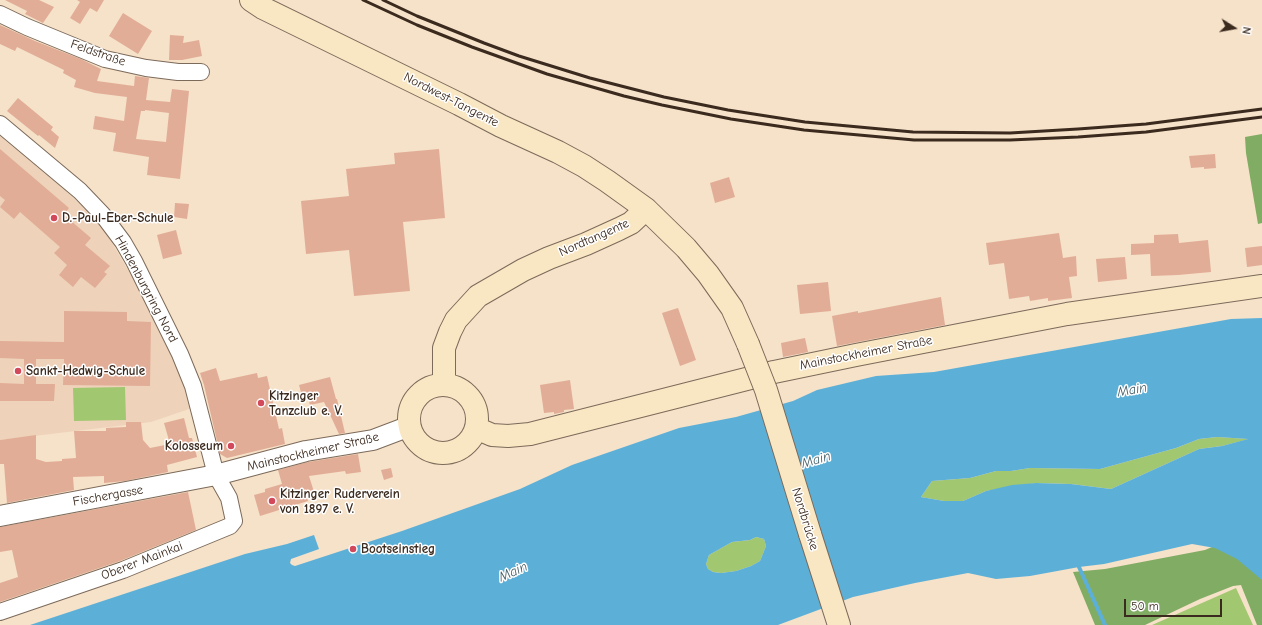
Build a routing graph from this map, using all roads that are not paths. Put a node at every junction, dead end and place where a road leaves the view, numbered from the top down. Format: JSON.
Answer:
{"nodes":[{"id":1,"x":251,"y":0,"type":"edge"},
{"id":2,"x":0,"y":14,"type":"edge"},
{"id":3,"x":201,"y":72,"type":"dead end"},
{"id":4,"x":0,"y":124,"type":"edge"},
{"id":5,"x":646,"y":209,"type":"junction"},
{"id":6,"x":1262,"y":286,"type":"edge"},
{"id":7,"x":444,"y":386,"type":"junction"},
{"id":8,"x":410,"y":426,"type":"junction"},
{"id":9,"x":476,"y":428,"type":"junction"},
{"id":10,"x":216,"y":475,"type":"junction"},
{"id":11,"x":0,"y":516,"type":"edge"},
{"id":12,"x":0,"y":612,"type":"edge"},
{"id":13,"x":839,"y":625,"type":"edge"}],
"edges":[{"from":1,"to":5,"type":"main road","name":"Nordwest-Tangente"},
{"from":2,"to":3,"type":"street","name":"Feldstraße"},
{"from":4,"to":10,"type":"street","name":"Hindenburgring Nord"},
{"from":5,"to":7,"type":"main road","name":"Nordtangente"},
{"from":5,"to":13,"type":"main road","name":"Nordbrücke","bridge":true},
{"from":6,"to":9,"type":"main road","name":"Mainstockheimer Straße"},
{"from":7,"to":8,"type":"main road"},
{"from":7,"to":9,"type":"main road"},
{"from":8,"to":9,"type":"main road"},
{"from":8,"to":10,"type":"street","name":"Mainstockheimer Straße"},
{"from":10,"to":11,"type":"street","name":"Fischergasse"},
{"from":10,"to":12,"type":"street","name":"Oberer Mainkai"}]}
